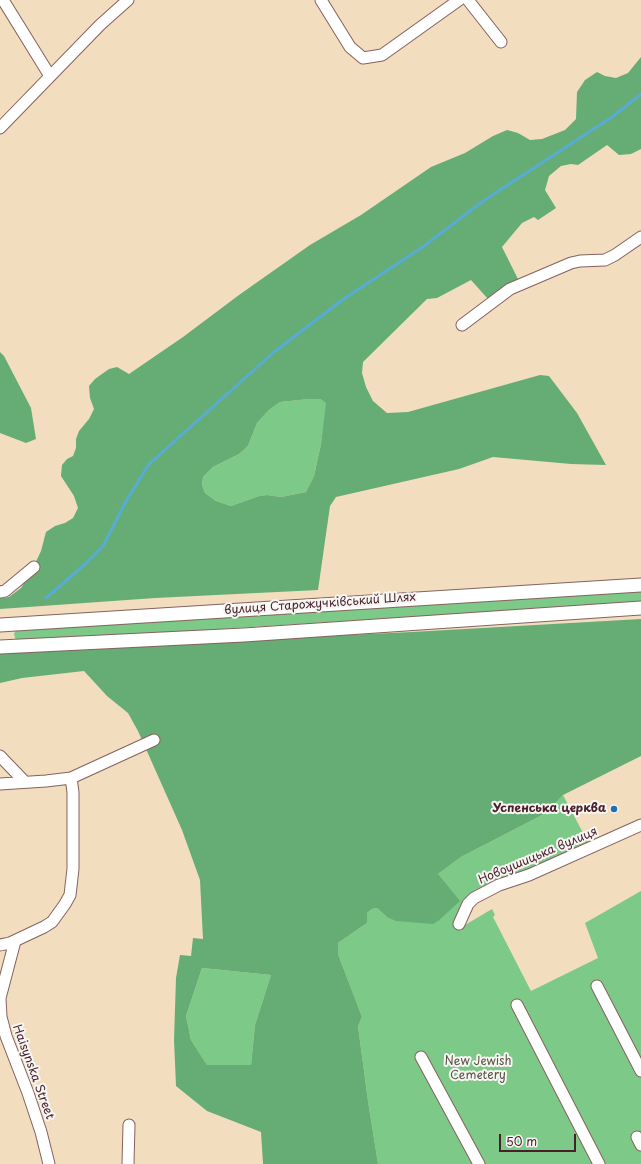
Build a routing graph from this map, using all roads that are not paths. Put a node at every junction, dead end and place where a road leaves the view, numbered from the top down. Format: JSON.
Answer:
{"nodes":[{"id":1,"x":3,"y":0,"type":"edge"},
{"id":2,"x":128,"y":0,"type":"edge"},
{"id":3,"x":321,"y":0,"type":"edge"},
{"id":4,"x":458,"y":0,"type":"edge"},
{"id":5,"x":468,"y":0,"type":"edge"},
{"id":6,"x":501,"y":42,"type":"dead end"},
{"id":7,"x":50,"y":76,"type":"junction"},
{"id":8,"x":0,"y":128,"type":"edge"},
{"id":9,"x":641,"y":237,"type":"edge"},
{"id":10,"x":462,"y":325,"type":"dead end"},
{"id":11,"x":34,"y":567,"type":"dead end"},
{"id":12,"x":641,"y":585,"type":"edge"},
{"id":13,"x":0,"y":592,"type":"edge"},
{"id":14,"x":641,"y":608,"type":"edge"},
{"id":15,"x":0,"y":625,"type":"edge"},
{"id":16,"x":0,"y":647,"type":"edge"},
{"id":17,"x":154,"y":740,"type":"dead end"},
{"id":18,"x":0,"y":756,"type":"edge"},
{"id":19,"x":71,"y":778,"type":"junction"},
{"id":20,"x":25,"y":782,"type":"junction"},
{"id":21,"x":0,"y":784,"type":"edge"},
{"id":22,"x":641,"y":825,"type":"edge"},
{"id":23,"x":458,"y":924,"type":"dead end"},
{"id":24,"x":15,"y":941,"type":"junction"},
{"id":25,"x":0,"y":945,"type":"edge"},
{"id":26,"x":597,"y":986,"type":"dead end"},
{"id":27,"x":517,"y":1005,"type":"dead end"},
{"id":28,"x":421,"y":1057,"type":"dead end"},
{"id":29,"x":641,"y":1071,"type":"edge"},
{"id":30,"x":130,"y":1125,"type":"dead end"},
{"id":31,"x":49,"y":1164,"type":"edge"},
{"id":32,"x":128,"y":1164,"type":"edge"},
{"id":33,"x":479,"y":1164,"type":"edge"},
{"id":34,"x":599,"y":1164,"type":"edge"}],
"edges":[{"from":1,"to":7,"type":"street"},
{"from":2,"to":7,"type":"street"},
{"from":3,"to":4,"type":"street"},
{"from":5,"to":6,"type":"street"},
{"from":7,"to":8,"type":"street"},
{"from":9,"to":10,"type":"street"},
{"from":11,"to":13,"type":"street"},
{"from":12,"to":15,"type":"main road","name":"вулиця Старожучківський Шлях"},
{"from":14,"to":16,"type":"main road","name":"вулиця Старожучківський Шлях"},
{"from":17,"to":19,"type":"street"},
{"from":18,"to":20,"type":"street"},
{"from":19,"to":20,"type":"street"},
{"from":19,"to":24,"type":"street"},
{"from":20,"to":21,"type":"street"},
{"from":22,"to":23,"type":"street","name":"Новоушицька вулиця"},
{"from":24,"to":25,"type":"street"},
{"from":24,"to":31,"type":"street","name":"Haisynska Street"},
{"from":26,"to":29,"type":"street"},
{"from":27,"to":34,"type":"street"},
{"from":28,"to":33,"type":"street"},
{"from":30,"to":32,"type":"street"}]}
